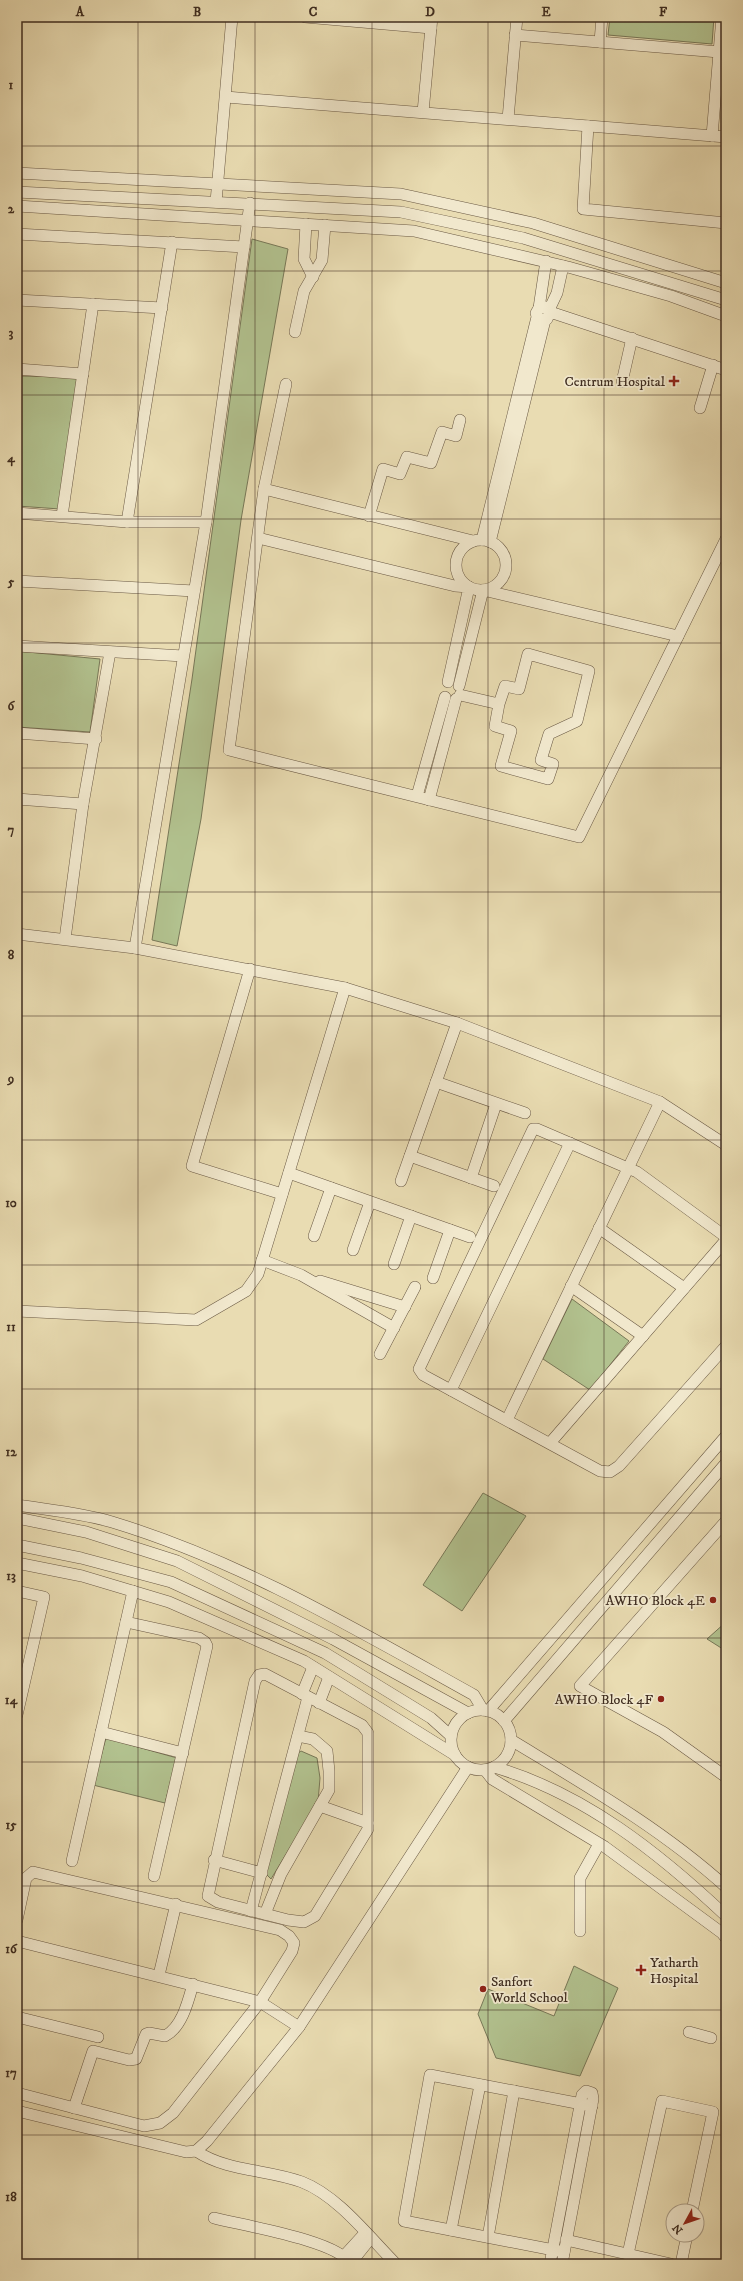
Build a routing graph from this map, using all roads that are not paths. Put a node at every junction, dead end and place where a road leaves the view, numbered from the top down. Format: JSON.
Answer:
{"nodes":[{"id":1,"x":232,"y":17,"type":"edge"},
{"id":2,"x":310,"y":17,"type":"edge"},
{"id":3,"x":517,"y":17,"type":"edge"},
{"id":4,"x":602,"y":17,"type":"edge"},
{"id":5,"x":722,"y":17,"type":"edge"},
{"id":6,"x":431,"y":23,"type":"edge"},
{"id":7,"x":515,"y":35,"type":"junction"},
{"id":8,"x":600,"y":42,"type":"junction"},
{"id":9,"x":719,"y":52,"type":"junction"},
{"id":10,"x":226,"y":97,"type":"junction"},
{"id":11,"x":423,"y":112,"type":"junction"},
{"id":12,"x":508,"y":119,"type":"junction"},
{"id":13,"x":588,"y":126,"type":"junction"},
{"id":14,"x":712,"y":136,"type":"junction"},
{"id":15,"x":726,"y":137,"type":"edge"},
{"id":16,"x":17,"y":173,"type":"edge"},
{"id":17,"x":218,"y":184,"type":"junction"},
{"id":18,"x":17,"y":192,"type":"edge"},
{"id":19,"x":216,"y":202,"type":"junction"},
{"id":20,"x":250,"y":204,"type":"junction"},
{"id":21,"x":17,"y":206,"type":"edge"},
{"id":22,"x":248,"y":221,"type":"junction"},
{"id":23,"x":726,"y":223,"type":"edge"},
{"id":24,"x":306,"y":224,"type":"junction"},
{"id":25,"x":325,"y":225,"type":"junction"},
{"id":26,"x":17,"y":234,"type":"edge"},
{"id":27,"x":172,"y":242,"type":"junction"},
{"id":28,"x":244,"y":247,"type":"junction"},
{"id":29,"x":546,"y":262,"type":"junction"},
{"id":30,"x":563,"y":266,"type":"junction"},
{"id":31,"x":313,"y":276,"type":"junction"},
{"id":32,"x":726,"y":283,"type":"edge"},
{"id":33,"x":17,"y":300,"type":"edge"},
{"id":34,"x":726,"y":300,"type":"edge"},
{"id":35,"x":93,"y":304,"type":"junction"},
{"id":36,"x":162,"y":308,"type":"junction"},
{"id":37,"x":544,"y":313,"type":"junction"},
{"id":38,"x":726,"y":316,"type":"edge"},
{"id":39,"x":295,"y":332,"type":"dead end"},
{"id":40,"x":632,"y":338,"type":"junction"},
{"id":41,"x":713,"y":365,"type":"junction"},
{"id":42,"x":17,"y":369,"type":"edge"},
{"id":43,"x":726,"y":370,"type":"edge"},
{"id":44,"x":83,"y":374,"type":"junction"},
{"id":45,"x":622,"y":382,"type":"dead end"},
{"id":46,"x":286,"y":384,"type":"dead end"},
{"id":47,"x":700,"y":408,"type":"dead end"},
{"id":48,"x":460,"y":420,"type":"dead end"},
{"id":49,"x":264,"y":489,"type":"junction"},
{"id":50,"x":17,"y":513,"type":"edge"},
{"id":51,"x":62,"y":516,"type":"junction"},
{"id":52,"x":369,"y":516,"type":"junction"},
{"id":53,"x":127,"y":522,"type":"junction"},
{"id":54,"x":206,"y":522,"type":"junction"},
{"id":55,"x":258,"y":538,"type":"junction"},
{"id":56,"x":726,"y":539,"type":"edge"},
{"id":57,"x":482,"y":541,"type":"junction"},
{"id":58,"x":17,"y":581,"type":"edge"},
{"id":59,"x":469,"y":587,"type":"junction"},
{"id":60,"x":483,"y":590,"type":"junction"},
{"id":61,"x":194,"y":592,"type":"junction"},
{"id":62,"x":678,"y":636,"type":"junction"},
{"id":63,"x":17,"y":646,"type":"edge"},
{"id":64,"x":110,"y":652,"type":"junction"},
{"id":65,"x":183,"y":656,"type":"junction"},
{"id":66,"x":448,"y":682,"type":"junction"},
{"id":67,"x":455,"y":694,"type":"junction"},
{"id":68,"x":499,"y":704,"type":"junction"},
{"id":69,"x":17,"y":733,"type":"edge"},
{"id":70,"x":96,"y":738,"type":"junction"},
{"id":71,"x":417,"y":796,"type":"junction"},
{"id":72,"x":429,"y":800,"type":"junction"},
{"id":73,"x":17,"y":802,"type":"edge"},
{"id":74,"x":84,"y":804,"type":"junction"},
{"id":75,"x":17,"y":934,"type":"edge"},
{"id":76,"x":66,"y":939,"type":"junction"},
{"id":77,"x":135,"y":948,"type":"junction"},
{"id":78,"x":250,"y":970,"type":"junction"},
{"id":79,"x":345,"y":988,"type":"junction"},
{"id":80,"x":457,"y":1023,"type":"junction"},
{"id":81,"x":436,"y":1082,"type":"junction"},
{"id":82,"x":660,"y":1102,"type":"junction"},
{"id":83,"x":496,"y":1104,"type":"junction"},
{"id":84,"x":525,"y":1113,"type":"dead end"},
{"id":85,"x":570,"y":1143,"type":"junction"},
{"id":86,"x":726,"y":1145,"type":"edge"},
{"id":87,"x":410,"y":1156,"type":"junction"},
{"id":88,"x":628,"y":1168,"type":"junction"},
{"id":89,"x":289,"y":1173,"type":"junction"},
{"id":90,"x":470,"y":1178,"type":"junction"},
{"id":91,"x":401,"y":1180,"type":"dead end"},
{"id":92,"x":494,"y":1186,"type":"dead end"},
{"id":93,"x":331,"y":1188,"type":"junction"},
{"id":94,"x":282,"y":1194,"type":"junction"},
{"id":95,"x":370,"y":1202,"type":"junction"},
{"id":96,"x":411,"y":1216,"type":"junction"},
{"id":97,"x":599,"y":1228,"type":"junction"},
{"id":98,"x":450,"y":1230,"type":"junction"},
{"id":99,"x":314,"y":1236,"type":"dead end"},
{"id":100,"x":470,"y":1237,"type":"dead end"},
{"id":101,"x":726,"y":1237,"type":"edge"},
{"id":102,"x":726,"y":1240,"type":"edge"},
{"id":103,"x":353,"y":1250,"type":"dead end"},
{"id":104,"x":262,"y":1260,"type":"junction"},
{"id":105,"x":394,"y":1264,"type":"dead end"},
{"id":106,"x":301,"y":1275,"type":"junction"},
{"id":107,"x":433,"y":1278,"type":"dead end"},
{"id":108,"x":571,"y":1286,"type":"junction"},
{"id":109,"x":415,"y":1287,"type":"dead end"},
{"id":110,"x":684,"y":1288,"type":"junction"},
{"id":111,"x":405,"y":1306,"type":"junction"},
{"id":112,"x":17,"y":1311,"type":"edge"},
{"id":113,"x":394,"y":1328,"type":"junction"},
{"id":114,"x":643,"y":1336,"type":"junction"},
{"id":115,"x":726,"y":1346,"type":"edge"},
{"id":116,"x":380,"y":1354,"type":"dead end"},
{"id":117,"x":451,"y":1390,"type":"junction"},
{"id":118,"x":506,"y":1420,"type":"junction"},
{"id":119,"x":726,"y":1436,"type":"edge"},
{"id":120,"x":550,"y":1443,"type":"junction"},
{"id":121,"x":726,"y":1463,"type":"edge"},
{"id":122,"x":17,"y":1505,"type":"edge"},
{"id":123,"x":17,"y":1518,"type":"edge"},
{"id":124,"x":726,"y":1521,"type":"edge"},
{"id":125,"x":17,"y":1545,"type":"edge"},
{"id":126,"x":17,"y":1562,"type":"edge"},
{"id":127,"x":17,"y":1591,"type":"edge"},
{"id":128,"x":133,"y":1591,"type":"junction"},
{"id":129,"x":126,"y":1622,"type":"junction"},
{"id":130,"x":313,"y":1667,"type":"junction"},
{"id":131,"x":329,"y":1677,"type":"junction"},
{"id":132,"x":21,"y":1679,"type":"edge"},
{"id":133,"x":305,"y":1695,"type":"junction"},
{"id":134,"x":319,"y":1703,"type":"junction"},
{"id":135,"x":486,"y":1711,"type":"junction"},
{"id":136,"x":468,"y":1713,"type":"junction"},
{"id":137,"x":17,"y":1716,"type":"edge"},
{"id":138,"x":504,"y":1720,"type":"junction"},
{"id":139,"x":101,"y":1732,"type":"junction"},
{"id":140,"x":298,"y":1736,"type":"junction"},
{"id":141,"x":451,"y":1736,"type":"junction"},
{"id":142,"x":511,"y":1740,"type":"junction"},
{"id":143,"x":183,"y":1753,"type":"junction"},
{"id":144,"x":455,"y":1755,"type":"junction"},
{"id":145,"x":468,"y":1768,"type":"junction"},
{"id":146,"x":490,"y":1769,"type":"junction"},
{"id":147,"x":726,"y":1777,"type":"edge"},
{"id":148,"x":320,"y":1806,"type":"junction"},
{"id":149,"x":368,"y":1823,"type":"junction"},
{"id":150,"x":599,"y":1844,"type":"junction"},
{"id":151,"x":214,"y":1860,"type":"junction"},
{"id":152,"x":72,"y":1861,"type":"dead end"},
{"id":153,"x":262,"y":1873,"type":"junction"},
{"id":154,"x":154,"y":1876,"type":"dead end"},
{"id":155,"x":726,"y":1888,"type":"edge"},
{"id":156,"x":176,"y":1904,"type":"junction"},
{"id":157,"x":252,"y":1911,"type":"junction"},
{"id":158,"x":265,"y":1914,"type":"junction"},
{"id":159,"x":726,"y":1916,"type":"edge"},
{"id":160,"x":17,"y":1920,"type":"edge"},
{"id":161,"x":580,"y":1931,"type":"dead end"},
{"id":162,"x":726,"y":1938,"type":"edge"},
{"id":163,"x":17,"y":1941,"type":"edge"},
{"id":164,"x":159,"y":1975,"type":"junction"},
{"id":165,"x":193,"y":1984,"type":"junction"},
{"id":166,"x":260,"y":2002,"type":"junction"},
{"id":167,"x":17,"y":2017,"type":"edge"},
{"id":168,"x":299,"y":2027,"type":"junction"},
{"id":169,"x":690,"y":2032,"type":"dead end"},
{"id":170,"x":98,"y":2037,"type":"dead end"},
{"id":171,"x":711,"y":2038,"type":"dead end"},
{"id":172,"x":480,"y":2085,"type":"junction"},
{"id":173,"x":514,"y":2091,"type":"junction"},
{"id":174,"x":17,"y":2093,"type":"edge"},
{"id":175,"x":581,"y":2103,"type":"junction"},
{"id":176,"x":74,"y":2108,"type":"junction"},
{"id":177,"x":17,"y":2111,"type":"edge"},
{"id":178,"x":196,"y":2151,"type":"junction"},
{"id":179,"x":694,"y":2203,"type":"edge"},
{"id":180,"x":214,"y":2218,"type":"dead end"},
{"id":181,"x":451,"y":2230,"type":"junction"},
{"id":182,"x":367,"y":2236,"type":"junction"},
{"id":183,"x":488,"y":2237,"type":"junction"},
{"id":184,"x":685,"y":2243,"type":"edge"},
{"id":185,"x":561,"y":2247,"type":"junction"},
{"id":186,"x":628,"y":2254,"type":"junction"},
{"id":187,"x":348,"y":2261,"type":"edge"},
{"id":188,"x":396,"y":2264,"type":"edge"},
{"id":189,"x":550,"y":2264,"type":"edge"},
{"id":190,"x":562,"y":2264,"type":"edge"},
{"id":191,"x":671,"y":2264,"type":"edge"},
{"id":192,"x":681,"y":2264,"type":"edge"}],
"edges":[{"from":1,"to":10,"type":"street"},
{"from":2,"to":6,"type":"street"},
{"from":3,"to":7,"type":"street"},
{"from":4,"to":8,"type":"street"},
{"from":5,"to":9,"type":"street"},
{"from":6,"to":11,"type":"street"},
{"from":7,"to":8,"type":"street"},
{"from":7,"to":12,"type":"street"},
{"from":8,"to":9,"type":"street"},
{"from":9,"to":14,"type":"street"},
{"from":10,"to":11,"type":"street"},
{"from":10,"to":17,"type":"street"},
{"from":11,"to":12,"type":"street"},
{"from":12,"to":13,"type":"street"},
{"from":13,"to":14,"type":"street"},
{"from":13,"to":23,"type":"street"},
{"from":14,"to":15,"type":"street"},
{"from":16,"to":17,"type":"street"},
{"from":17,"to":19,"type":"street"},
{"from":17,"to":32,"type":"street"},
{"from":18,"to":19,"type":"street"},
{"from":19,"to":20,"type":"street"},
{"from":20,"to":22,"type":"street"},
{"from":20,"to":34,"type":"street"},
{"from":21,"to":22,"type":"street"},
{"from":22,"to":24,"type":"street"},
{"from":22,"to":28,"type":"street"},
{"from":24,"to":25,"type":"street"},
{"from":24,"to":31,"type":"street"},
{"from":25,"to":29,"type":"street"},
{"from":25,"to":31,"type":"street"},
{"from":26,"to":27,"type":"street"},
{"from":27,"to":28,"type":"street"},
{"from":27,"to":36,"type":"street"},
{"from":28,"to":54,"type":"street"},
{"from":29,"to":30,"type":"street"},
{"from":29,"to":37,"type":"street"},
{"from":30,"to":37,"type":"street"},
{"from":30,"to":38,"type":"street"},
{"from":31,"to":39,"type":"street"},
{"from":33,"to":35,"type":"street"},
{"from":35,"to":36,"type":"street"},
{"from":35,"to":44,"type":"street"},
{"from":36,"to":53,"type":"street"},
{"from":37,"to":40,"type":"street"},
{"from":37,"to":57,"type":"street"},
{"from":40,"to":41,"type":"street"},
{"from":40,"to":45,"type":"street"},
{"from":41,"to":43,"type":"street"},
{"from":41,"to":47,"type":"street"},
{"from":42,"to":44,"type":"street"},
{"from":44,"to":51,"type":"street"},
{"from":46,"to":49,"type":"street"},
{"from":48,"to":52,"type":"street"},
{"from":49,"to":52,"type":"street"},
{"from":49,"to":55,"type":"street"},
{"from":50,"to":51,"type":"street"},
{"from":51,"to":53,"type":"street"},
{"from":52,"to":57,"type":"street"},
{"from":53,"to":54,"type":"street"},
{"from":54,"to":61,"type":"street"},
{"from":55,"to":59,"type":"street"},
{"from":55,"to":71,"type":"street"},
{"from":56,"to":62,"type":"street"},
{"from":57,"to":59,"type":"street"},
{"from":57,"to":60,"type":"street"},
{"from":58,"to":61,"type":"street"},
{"from":59,"to":60,"type":"street"},
{"from":59,"to":66,"type":"street"},
{"from":60,"to":62,"type":"street"},
{"from":60,"to":67,"type":"street"},
{"from":61,"to":65,"type":"street"},
{"from":62,"to":72,"type":"street"},
{"from":63,"to":64,"type":"street"},
{"from":64,"to":65,"type":"street"},
{"from":64,"to":70,"type":"street"},
{"from":65,"to":77,"type":"street"},
{"from":66,"to":67,"type":"street"},
{"from":66,"to":67,"type":"street"},
{"from":67,"to":68,"type":"street"},
{"from":67,"to":71,"type":"street"},
{"from":67,"to":72,"type":"street"},
{"from":68,"to":68,"type":"street"},
{"from":69,"to":70,"type":"street"},
{"from":70,"to":74,"type":"street"},
{"from":71,"to":72,"type":"street"},
{"from":73,"to":74,"type":"street"},
{"from":74,"to":76,"type":"street"},
{"from":75,"to":76,"type":"street"},
{"from":76,"to":77,"type":"street"},
{"from":77,"to":78,"type":"street"},
{"from":78,"to":79,"type":"street"},
{"from":78,"to":94,"type":"street"},
{"from":79,"to":80,"type":"street"},
{"from":79,"to":89,"type":"street"},
{"from":80,"to":81,"type":"street"},
{"from":80,"to":82,"type":"street"},
{"from":81,"to":83,"type":"street"},
{"from":81,"to":87,"type":"street"},
{"from":82,"to":86,"type":"street"},
{"from":82,"to":88,"type":"street"},
{"from":83,"to":84,"type":"street"},
{"from":83,"to":90,"type":"street"},
{"from":85,"to":88,"type":"street"},
{"from":85,"to":117,"type":"street"},
{"from":85,"to":117,"type":"street"},
{"from":87,"to":90,"type":"street"},
{"from":87,"to":91,"type":"street"},
{"from":88,"to":97,"type":"street"},
{"from":88,"to":101,"type":"street"},
{"from":89,"to":93,"type":"street"},
{"from":89,"to":94,"type":"street"},
{"from":90,"to":92,"type":"street"},
{"from":93,"to":95,"type":"street"},
{"from":93,"to":99,"type":"street"},
{"from":94,"to":104,"type":"street"},
{"from":95,"to":96,"type":"street"},
{"from":95,"to":103,"type":"street"},
{"from":96,"to":98,"type":"street"},
{"from":96,"to":105,"type":"street"},
{"from":97,"to":108,"type":"street"},
{"from":97,"to":110,"type":"street"},
{"from":98,"to":100,"type":"street"},
{"from":98,"to":107,"type":"street"},
{"from":102,"to":110,"type":"street"},
{"from":104,"to":106,"type":"street"},
{"from":104,"to":112,"type":"street"},
{"from":106,"to":111,"type":"street"},
{"from":106,"to":113,"type":"street"},
{"from":108,"to":114,"type":"street"},
{"from":108,"to":118,"type":"street"},
{"from":109,"to":111,"type":"street"},
{"from":110,"to":114,"type":"street"},
{"from":111,"to":113,"type":"street"},
{"from":113,"to":116,"type":"street"},
{"from":114,"to":120,"type":"street"},
{"from":115,"to":120,"type":"street"},
{"from":117,"to":118,"type":"street"},
{"from":118,"to":120,"type":"street"},
{"from":119,"to":135,"type":"street"},
{"from":121,"to":138,"type":"street"},
{"from":122,"to":135,"type":"street"},
{"from":123,"to":136,"type":"street"},
{"from":124,"to":147,"type":"street"},
{"from":125,"to":141,"type":"street"},
{"from":126,"to":128,"type":"street"},
{"from":127,"to":132,"type":"street"},
{"from":128,"to":129,"type":"street"},
{"from":128,"to":130,"type":"street"},
{"from":129,"to":139,"type":"street"},
{"from":129,"to":143,"type":"street"},
{"from":130,"to":131,"type":"street"},
{"from":130,"to":133,"type":"street"},
{"from":131,"to":134,"type":"street"},
{"from":131,"to":144,"type":"street"},
{"from":132,"to":137,"type":"street"},
{"from":133,"to":134,"type":"street"},
{"from":133,"to":140,"type":"street"},
{"from":133,"to":151,"type":"street"},
{"from":134,"to":149,"type":"street"},
{"from":135,"to":136,"type":"street"},
{"from":135,"to":138,"type":"street"},
{"from":136,"to":141,"type":"street"},
{"from":138,"to":142,"type":"street"},
{"from":139,"to":143,"type":"street"},
{"from":139,"to":152,"type":"street"},
{"from":140,"to":148,"type":"street"},
{"from":140,"to":153,"type":"street"},
{"from":141,"to":144,"type":"street"},
{"from":142,"to":146,"type":"street"},
{"from":142,"to":155,"type":"street"},
{"from":143,"to":154,"type":"street"},
{"from":144,"to":145,"type":"street"},
{"from":145,"to":146,"type":"street"},
{"from":145,"to":168,"type":"street"},
{"from":146,"to":150,"type":"street"},
{"from":146,"to":159,"type":"street"},
{"from":148,"to":149,"type":"street"},
{"from":148,"to":158,"type":"street"},
{"from":149,"to":158,"type":"street"},
{"from":150,"to":161,"type":"street"},
{"from":150,"to":162,"type":"street"},
{"from":151,"to":153,"type":"street"},
{"from":151,"to":157,"type":"street"},
{"from":153,"to":157,"type":"street"},
{"from":156,"to":160,"type":"street"},
{"from":156,"to":164,"type":"street"},
{"from":156,"to":166,"type":"street"},
{"from":157,"to":158,"type":"street"},
{"from":163,"to":164,"type":"street"},
{"from":164,"to":165,"type":"street"},
{"from":165,"to":166,"type":"street"},
{"from":165,"to":176,"type":"street"},
{"from":166,"to":168,"type":"street"},
{"from":166,"to":176,"type":"street"},
{"from":167,"to":170,"type":"street"},
{"from":168,"to":178,"type":"street"},
{"from":169,"to":171,"type":"street"},
{"from":172,"to":173,"type":"street"},
{"from":172,"to":181,"type":"street"},
{"from":172,"to":181,"type":"street"},
{"from":173,"to":175,"type":"street"},
{"from":173,"to":183,"type":"street"},
{"from":174,"to":176,"type":"street"},
{"from":175,"to":185,"type":"street"},
{"from":175,"to":185,"type":"street"},
{"from":177,"to":178,"type":"street"},
{"from":178,"to":182,"type":"street"},
{"from":179,"to":186,"type":"street"},
{"from":180,"to":187,"type":"street"},
{"from":181,"to":183,"type":"street"},
{"from":182,"to":187,"type":"street"},
{"from":182,"to":188,"type":"street"},
{"from":183,"to":185,"type":"street"},
{"from":184,"to":192,"type":"street"},
{"from":185,"to":186,"type":"street"},
{"from":185,"to":189,"type":"street"},
{"from":185,"to":190,"type":"street"},
{"from":186,"to":191,"type":"street"}]}
